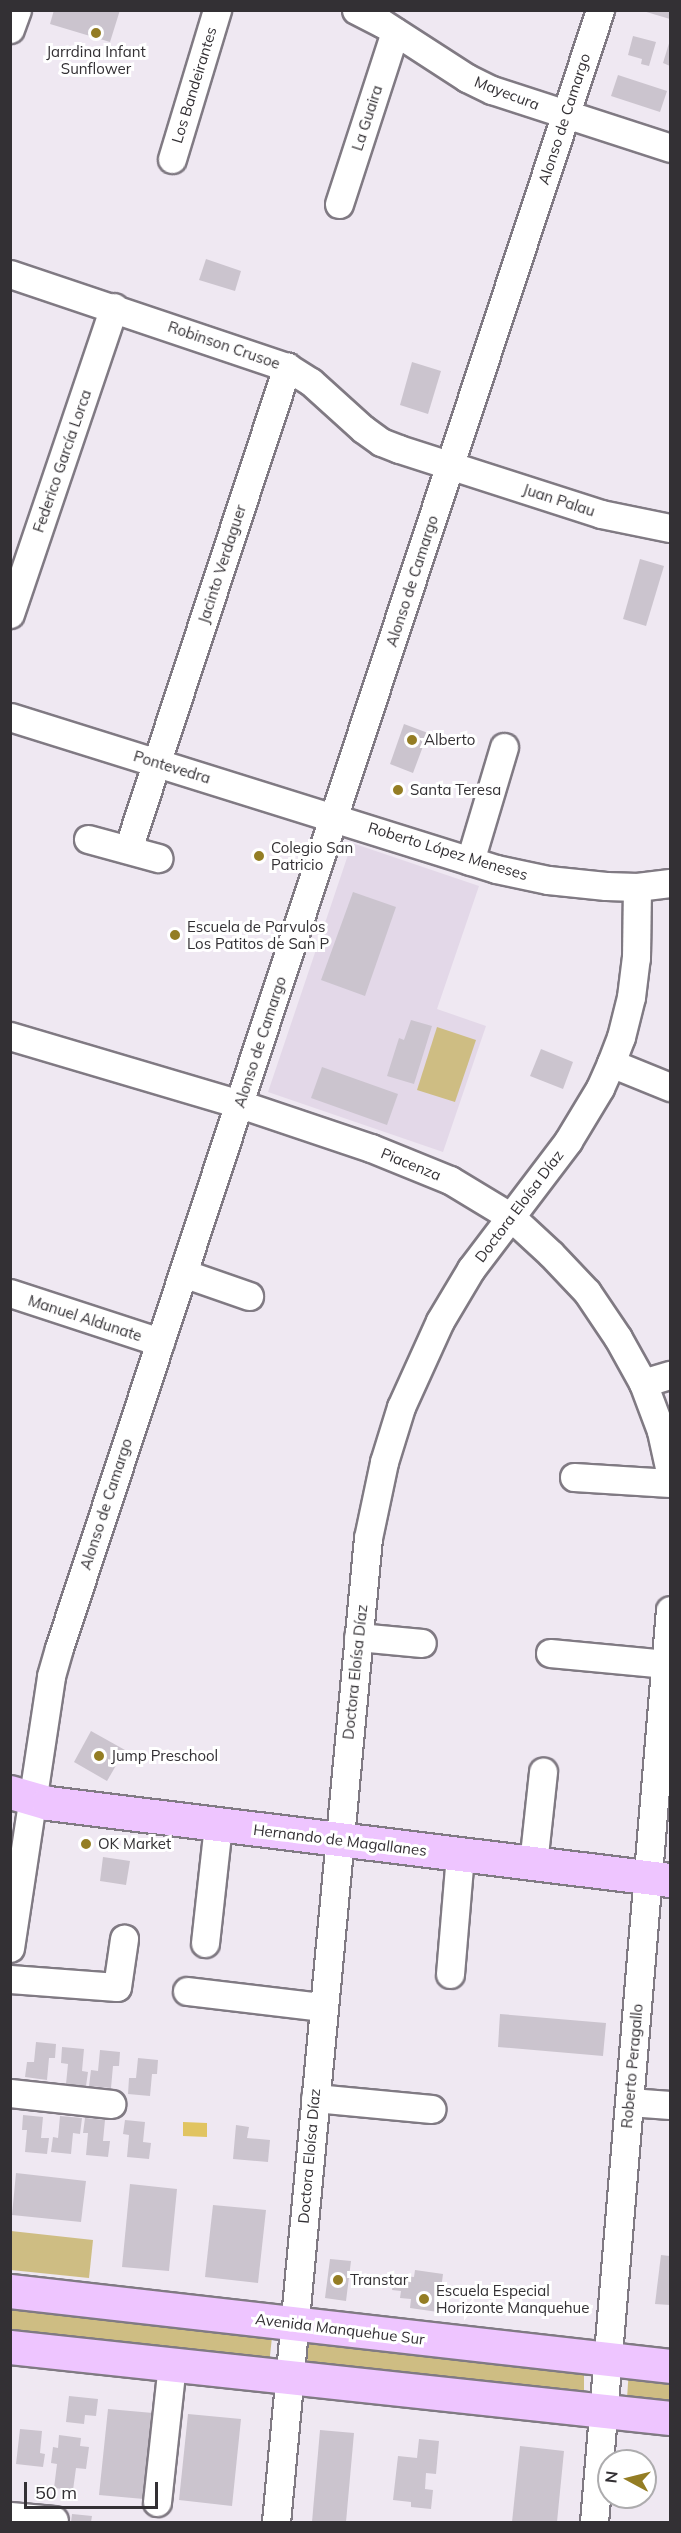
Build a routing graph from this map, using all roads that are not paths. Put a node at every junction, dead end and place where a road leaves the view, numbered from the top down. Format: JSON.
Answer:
{"nodes":[{"id":1,"x":17,"y":10,"type":"edge"},
{"id":2,"x":217,"y":10,"type":"edge"},
{"id":3,"x":356,"y":10,"type":"edge"},
{"id":4,"x":600,"y":10,"type":"edge"},
{"id":5,"x":10,"y":29,"type":"edge"},
{"id":6,"x":395,"y":32,"type":"junction"},
{"id":7,"x":566,"y":114,"type":"junction"},
{"id":8,"x":670,"y":148,"type":"edge"},
{"id":9,"x":172,"y":159,"type":"dead end"},
{"id":10,"x":339,"y":204,"type":"dead end"},
{"id":11,"x":10,"y":274,"type":"edge"},
{"id":12,"x":114,"y":307,"type":"junction"},
{"id":13,"x":287,"y":367,"type":"junction"},
{"id":14,"x":450,"y":464,"type":"junction"},
{"id":15,"x":670,"y":528,"type":"edge"},
{"id":16,"x":10,"y":614,"type":"edge"},
{"id":17,"x":10,"y":717,"type":"edge"},
{"id":18,"x":504,"y":747,"type":"dead end"},
{"id":19,"x":156,"y":762,"type":"junction"},
{"id":20,"x":334,"y":816,"type":"junction"},
{"id":21,"x":88,"y":840,"type":"dead end"},
{"id":22,"x":128,"y":849,"type":"junction"},
{"id":23,"x":158,"y":858,"type":"dead end"},
{"id":24,"x":470,"y":861,"type":"junction"},
{"id":25,"x":670,"y":883,"type":"edge"},
{"id":26,"x":637,"y":887,"type":"junction"},
{"id":27,"x":10,"y":1036,"type":"edge"},
{"id":28,"x":611,"y":1063,"type":"junction"},
{"id":29,"x":670,"y":1087,"type":"edge"},
{"id":30,"x":240,"y":1104,"type":"junction"},
{"id":31,"x":511,"y":1217,"type":"junction"},
{"id":32,"x":183,"y":1273,"type":"junction"},
{"id":33,"x":10,"y":1293,"type":"edge"},
{"id":34,"x":249,"y":1296,"type":"dead end"},
{"id":35,"x":160,"y":1342,"type":"junction"},
{"id":36,"x":670,"y":1375,"type":"edge"},
{"id":37,"x":644,"y":1383,"type":"junction"},
{"id":38,"x":670,"y":1472,"type":"edge"},
{"id":39,"x":574,"y":1477,"type":"dead end"},
{"id":40,"x":670,"y":1483,"type":"edge"},
{"id":41,"x":670,"y":1612,"type":"edge"},
{"id":42,"x":358,"y":1637,"type":"junction"},
{"id":43,"x":422,"y":1643,"type":"dead end"},
{"id":44,"x":550,"y":1653,"type":"dead end"},
{"id":45,"x":666,"y":1664,"type":"junction"},
{"id":46,"x":543,"y":1772,"type":"dead end"},
{"id":47,"x":21,"y":1795,"type":"edge"},
{"id":48,"x":218,"y":1825,"type":"junction"},
{"id":49,"x":339,"y":1839,"type":"junction"},
{"id":50,"x":460,"y":1855,"type":"junction"},
{"id":51,"x":533,"y":1864,"type":"junction"},
{"id":52,"x":659,"y":1879,"type":"edge"},
{"id":53,"x":124,"y":1939,"type":"dead end"},
{"id":54,"x":205,"y":1943,"type":"dead end"},
{"id":55,"x":10,"y":1948,"type":"edge"},
{"id":56,"x":450,"y":1974,"type":"dead end"},
{"id":57,"x":10,"y":1979,"type":"edge"},
{"id":58,"x":187,"y":1991,"type":"dead end"},
{"id":59,"x":322,"y":2007,"type":"junction"},
{"id":60,"x":10,"y":2093,"type":"edge"},
{"id":61,"x":315,"y":2098,"type":"junction"},
{"id":62,"x":629,"y":2102,"type":"junction"},
{"id":63,"x":111,"y":2104,"type":"dead end"},
{"id":64,"x":670,"y":2105,"type":"edge"},
{"id":65,"x":431,"y":2109,"type":"dead end"},
{"id":66,"x":10,"y":2291,"type":"edge"},
{"id":67,"x":293,"y":2324,"type":"junction"},
{"id":68,"x":10,"y":2347,"type":"edge"},
{"id":69,"x":608,"y":2360,"type":"junction"},
{"id":70,"x":172,"y":2365,"type":"junction"},
{"id":71,"x":670,"y":2366,"type":"edge"},
{"id":72,"x":288,"y":2377,"type":"junction"},
{"id":73,"x":604,"y":2410,"type":"junction"},
{"id":74,"x":670,"y":2418,"type":"edge"},
{"id":75,"x":157,"y":2502,"type":"dead end"},
{"id":76,"x":10,"y":2516,"type":"edge"},
{"id":77,"x":54,"y":2520,"type":"dead end"},
{"id":78,"x":276,"y":2523,"type":"edge"},
{"id":79,"x":594,"y":2523,"type":"edge"}],
"edges":[{"from":1,"to":5,"type":"street"},
{"from":2,"to":9,"type":"street","name":"Los Bandeirantes"},
{"from":3,"to":6,"type":"street","name":"Mayecura"},
{"from":4,"to":7,"type":"street","name":"Alonso de Camargo"},
{"from":6,"to":7,"type":"street","name":"Mayecura"},
{"from":6,"to":10,"type":"street","name":"La Guaira"},
{"from":7,"to":8,"type":"street","name":"Mayecura"},
{"from":7,"to":14,"type":"street","name":"Alonso de Camargo"},
{"from":11,"to":12,"type":"street","name":"Robinson Crusoe"},
{"from":12,"to":13,"type":"street","name":"Robinson Crusoe"},
{"from":12,"to":16,"type":"street","name":"Federico García Lorca"},
{"from":13,"to":14,"type":"street","name":"Robinson Crusoe"},
{"from":13,"to":19,"type":"street","name":"Jacinto Verdaguer"},
{"from":14,"to":15,"type":"street","name":"Juan Palau"},
{"from":14,"to":20,"type":"street","name":"Alonso de Camargo"},
{"from":17,"to":19,"type":"street","name":"Pontevedra"},
{"from":18,"to":24,"type":"street"},
{"from":19,"to":20,"type":"street","name":"Pontevedra"},
{"from":19,"to":22,"type":"street","name":"Jacinto Verdaguer"},
{"from":20,"to":24,"type":"street","name":"Roberto López Meneses"},
{"from":20,"to":30,"type":"street","name":"Alonso de Camargo"},
{"from":21,"to":22,"type":"street"},
{"from":22,"to":23,"type":"street"},
{"from":24,"to":26,"type":"street","name":"Roberto López Meneses"},
{"from":25,"to":26,"type":"street","name":"Roberto López Meneses"},
{"from":26,"to":28,"type":"street","name":"Doctora Eloísa Díaz"},
{"from":27,"to":30,"type":"street","name":"Piacenza"},
{"from":28,"to":29,"type":"street"},
{"from":28,"to":31,"type":"street","name":"Doctora Eloísa Díaz"},
{"from":30,"to":31,"type":"street","name":"Piacenza"},
{"from":30,"to":32,"type":"street","name":"Alonso de Camargo"},
{"from":31,"to":37,"type":"street","name":"Piacenza"},
{"from":31,"to":42,"type":"street","name":"Doctora Eloísa Díaz"},
{"from":32,"to":34,"type":"street"},
{"from":32,"to":35,"type":"street","name":"Alonso de Camargo"},
{"from":33,"to":35,"type":"street","name":"Manuel Aldunate"},
{"from":35,"to":47,"type":"street","name":"Alonso de Camargo"},
{"from":36,"to":37,"type":"street"},
{"from":37,"to":38,"type":"street","name":"Piacenza"},
{"from":39,"to":40,"type":"street"},
{"from":41,"to":45,"type":"street","name":"Roberto Peragallo"},
{"from":42,"to":43,"type":"street"},
{"from":42,"to":49,"type":"street","name":"Doctora Eloísa Díaz"},
{"from":44,"to":45,"type":"street"},
{"from":45,"to":52,"type":"street","name":"Roberto Peragallo"},
{"from":46,"to":51,"type":"street"},
{"from":47,"to":48,"type":"main road","name":"Hernando de Magallanes"},
{"from":47,"to":55,"type":"street","name":"Alonso de Camargo"},
{"from":48,"to":49,"type":"main road","name":"Hernando de Magallanes"},
{"from":48,"to":54,"type":"street"},
{"from":49,"to":50,"type":"main road","name":"Hernando de Magallanes"},
{"from":49,"to":59,"type":"street","name":"Doctora Eloísa Díaz"},
{"from":50,"to":51,"type":"main road","name":"Hernando de Magallanes"},
{"from":50,"to":56,"type":"street"},
{"from":51,"to":52,"type":"main road","name":"Hernando de Magallanes"},
{"from":52,"to":62,"type":"street","name":"Roberto Peragallo"},
{"from":53,"to":57,"type":"street"},
{"from":58,"to":59,"type":"street"},
{"from":59,"to":61,"type":"street","name":"Doctora Eloísa Díaz"},
{"from":60,"to":63,"type":"street"},
{"from":61,"to":65,"type":"street"},
{"from":61,"to":67,"type":"street","name":"Doctora Eloísa Díaz"},
{"from":62,"to":64,"type":"street"},
{"from":62,"to":69,"type":"street","name":"Roberto Peragallo"},
{"from":66,"to":67,"type":"main road","name":"Avenida Manquehue Sur"},
{"from":67,"to":69,"type":"main road","name":"Avenida Manquehue Sur"},
{"from":67,"to":72,"type":"street","name":"Doctora Eloísa Díaz"},
{"from":68,"to":70,"type":"main road"},
{"from":69,"to":71,"type":"main road","name":"Avenida Manquehue Sur"},
{"from":69,"to":73,"type":"street","name":"Roberto Peragallo"},
{"from":70,"to":72,"type":"main road"},
{"from":70,"to":75,"type":"street"},
{"from":72,"to":73,"type":"main road"},
{"from":72,"to":78,"type":"street","name":"Doctora Eloísa Díaz"},
{"from":73,"to":74,"type":"main road"},
{"from":73,"to":79,"type":"street","name":"Roberto Peragallo"},
{"from":76,"to":77,"type":"street"}]}
